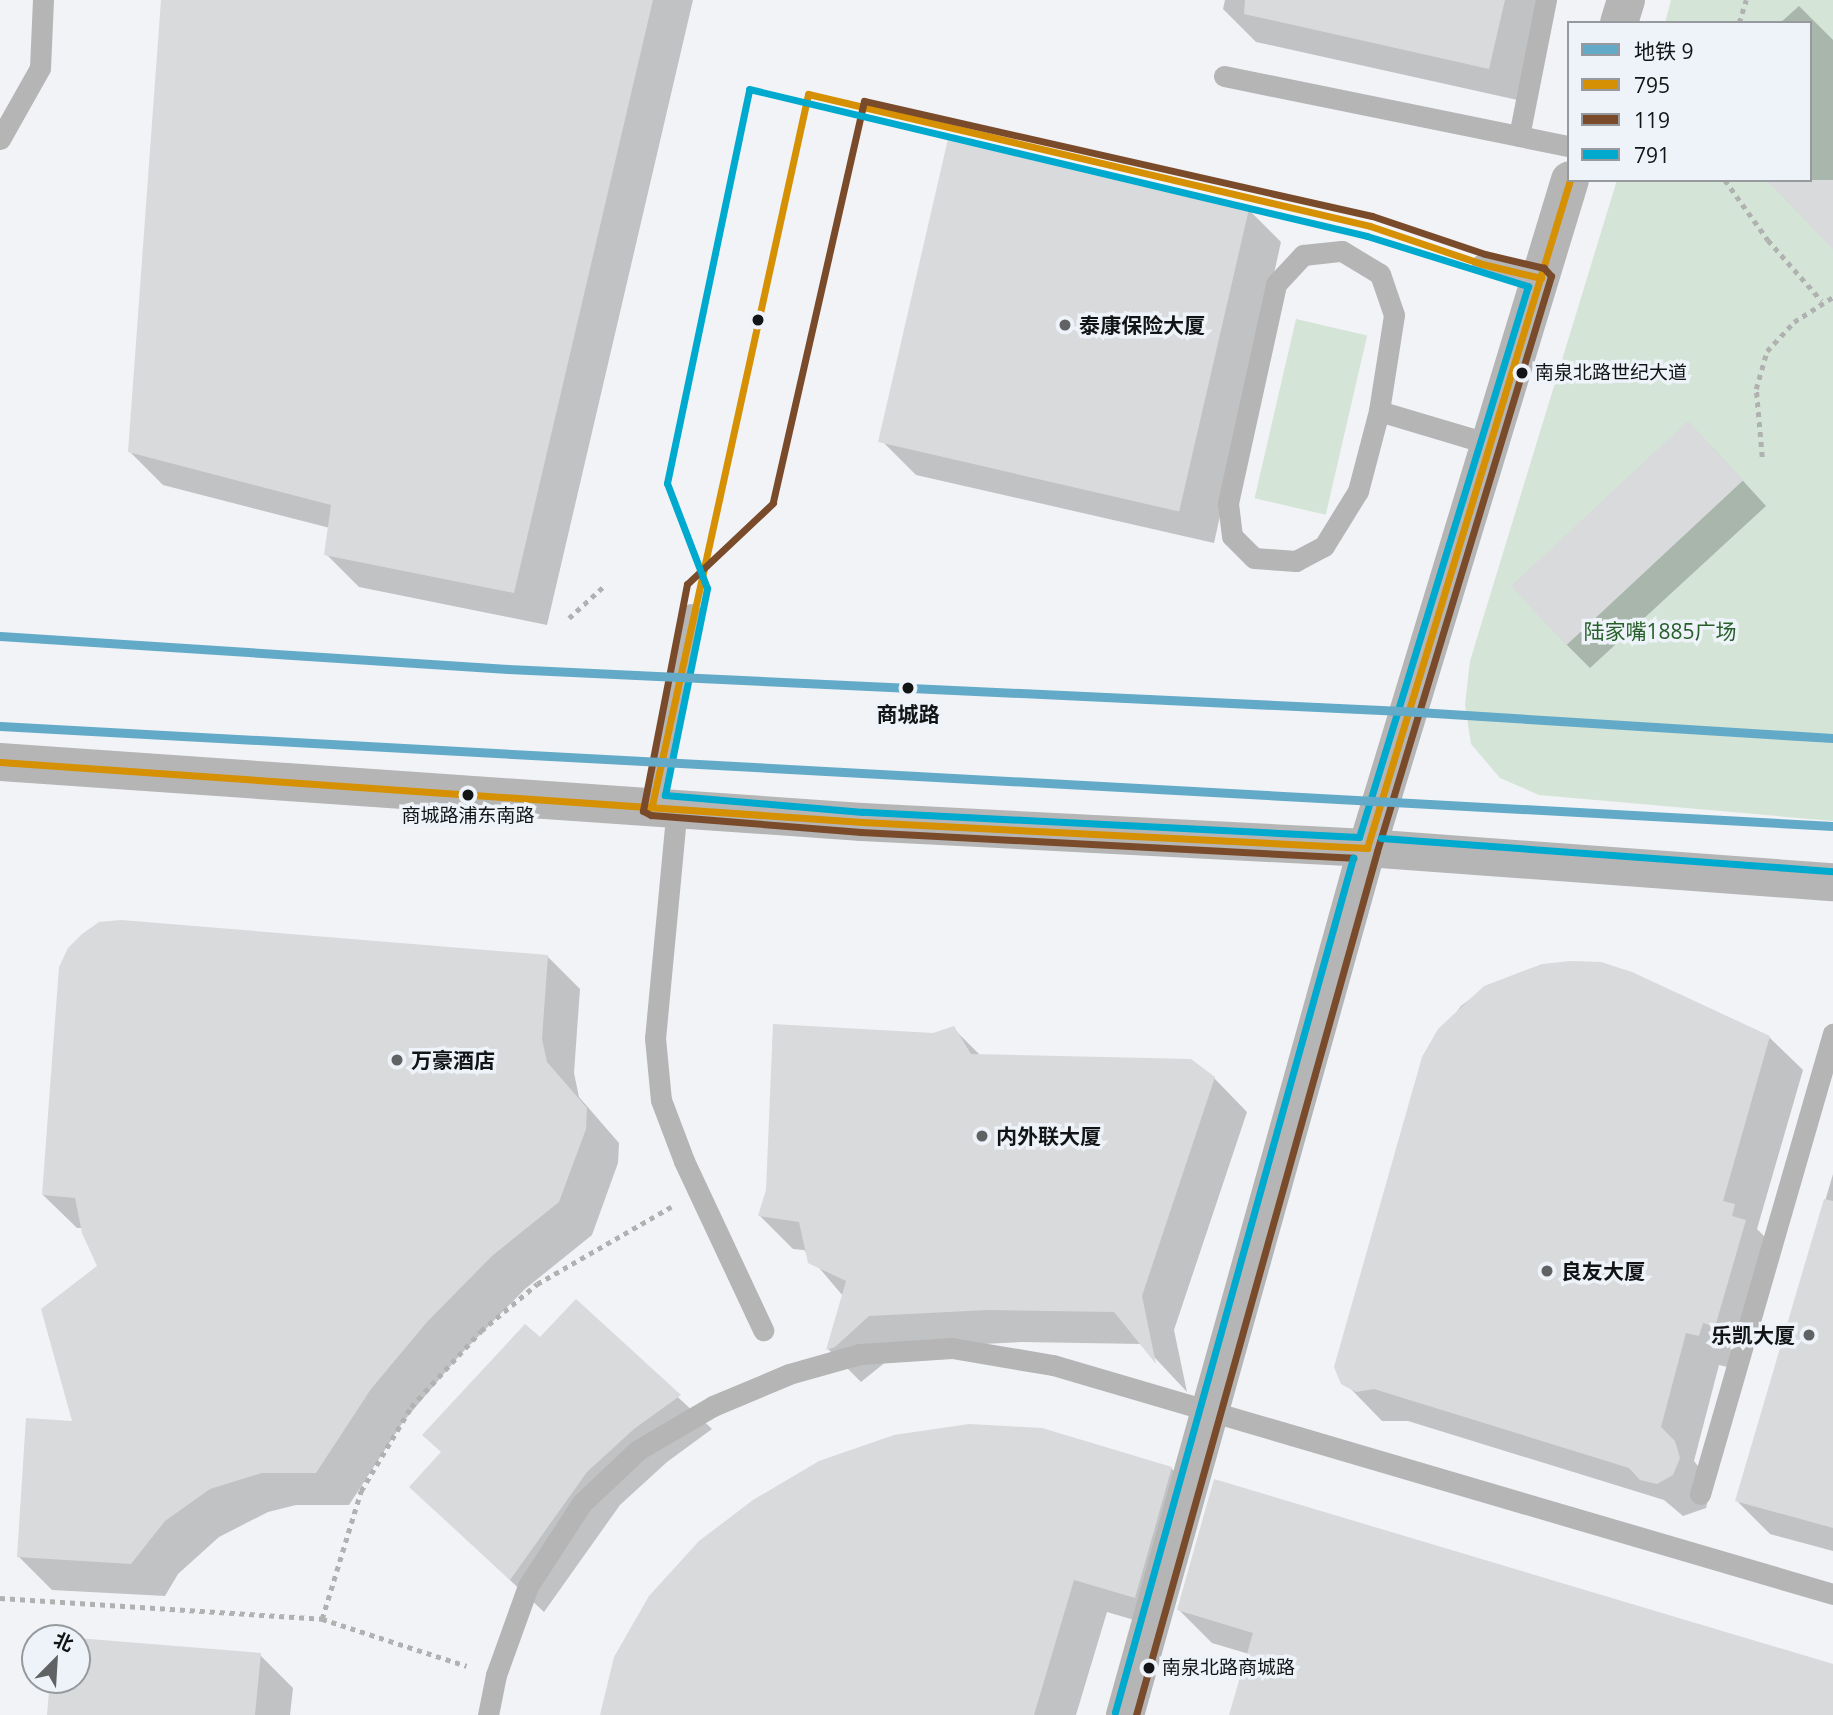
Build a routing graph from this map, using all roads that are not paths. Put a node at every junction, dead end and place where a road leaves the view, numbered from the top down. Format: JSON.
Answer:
{"nodes":[{"id":1,"x":43,"y":0,"type":"edge"},
{"id":2,"x":1546,"y":0,"type":"edge"},
{"id":3,"x":1626,"y":0,"type":"edge"},
{"id":4,"x":1620,"y":21,"type":"edge"},
{"id":5,"x":1224,"y":76,"type":"dead end"},
{"id":6,"x":1519,"y":136,"type":"junction"},
{"id":7,"x":0,"y":139,"type":"edge"},
{"id":8,"x":1567,"y":146,"type":"edge"},
{"id":9,"x":1569,"y":182,"type":"edge"},
{"id":10,"x":1482,"y":264,"type":"dead end"},
{"id":11,"x":1541,"y":278,"type":"junction"},
{"id":12,"x":1379,"y":411,"type":"junction"},
{"id":13,"x":1490,"y":444,"type":"junction"},
{"id":14,"x":691,"y":614,"type":"dead end"},
{"id":15,"x":0,"y":762,"type":"edge"},
{"id":16,"x":665,"y":806,"type":"junction"},
{"id":17,"x":1367,"y":848,"type":"junction"},
{"id":18,"x":1833,"y":882,"type":"edge"},
{"id":19,"x":1833,"y":1034,"type":"edge"},
{"id":20,"x":763,"y":1330,"type":"dead end"},
{"id":21,"x":1210,"y":1409,"type":"junction"},
{"id":22,"x":1700,"y":1494,"type":"dead end"},
{"id":23,"x":1833,"y":1594,"type":"edge"},
{"id":24,"x":488,"y":1715,"type":"edge"},
{"id":25,"x":1125,"y":1715,"type":"edge"}],
"edges":[{"from":1,"to":7,"type":"lane"},
{"from":2,"to":6,"type":"lane"},
{"from":3,"to":4,"type":"street"},
{"from":5,"to":6,"type":"lane"},
{"from":6,"to":8,"type":"lane"},
{"from":9,"to":11,"type":"street"},
{"from":10,"to":11,"type":"lane"},
{"from":11,"to":13,"type":"street"},
{"from":12,"to":12,"type":"lane"},
{"from":12,"to":13,"type":"lane"},
{"from":13,"to":17,"type":"street"},
{"from":14,"to":16,"type":"lane"},
{"from":15,"to":16,"type":"street"},
{"from":16,"to":17,"type":"street"},
{"from":16,"to":20,"type":"lane"},
{"from":17,"to":18,"type":"street"},
{"from":17,"to":21,"type":"street"},
{"from":19,"to":22,"type":"lane"},
{"from":21,"to":23,"type":"lane"},
{"from":21,"to":24,"type":"lane"},
{"from":21,"to":25,"type":"street"}]}
